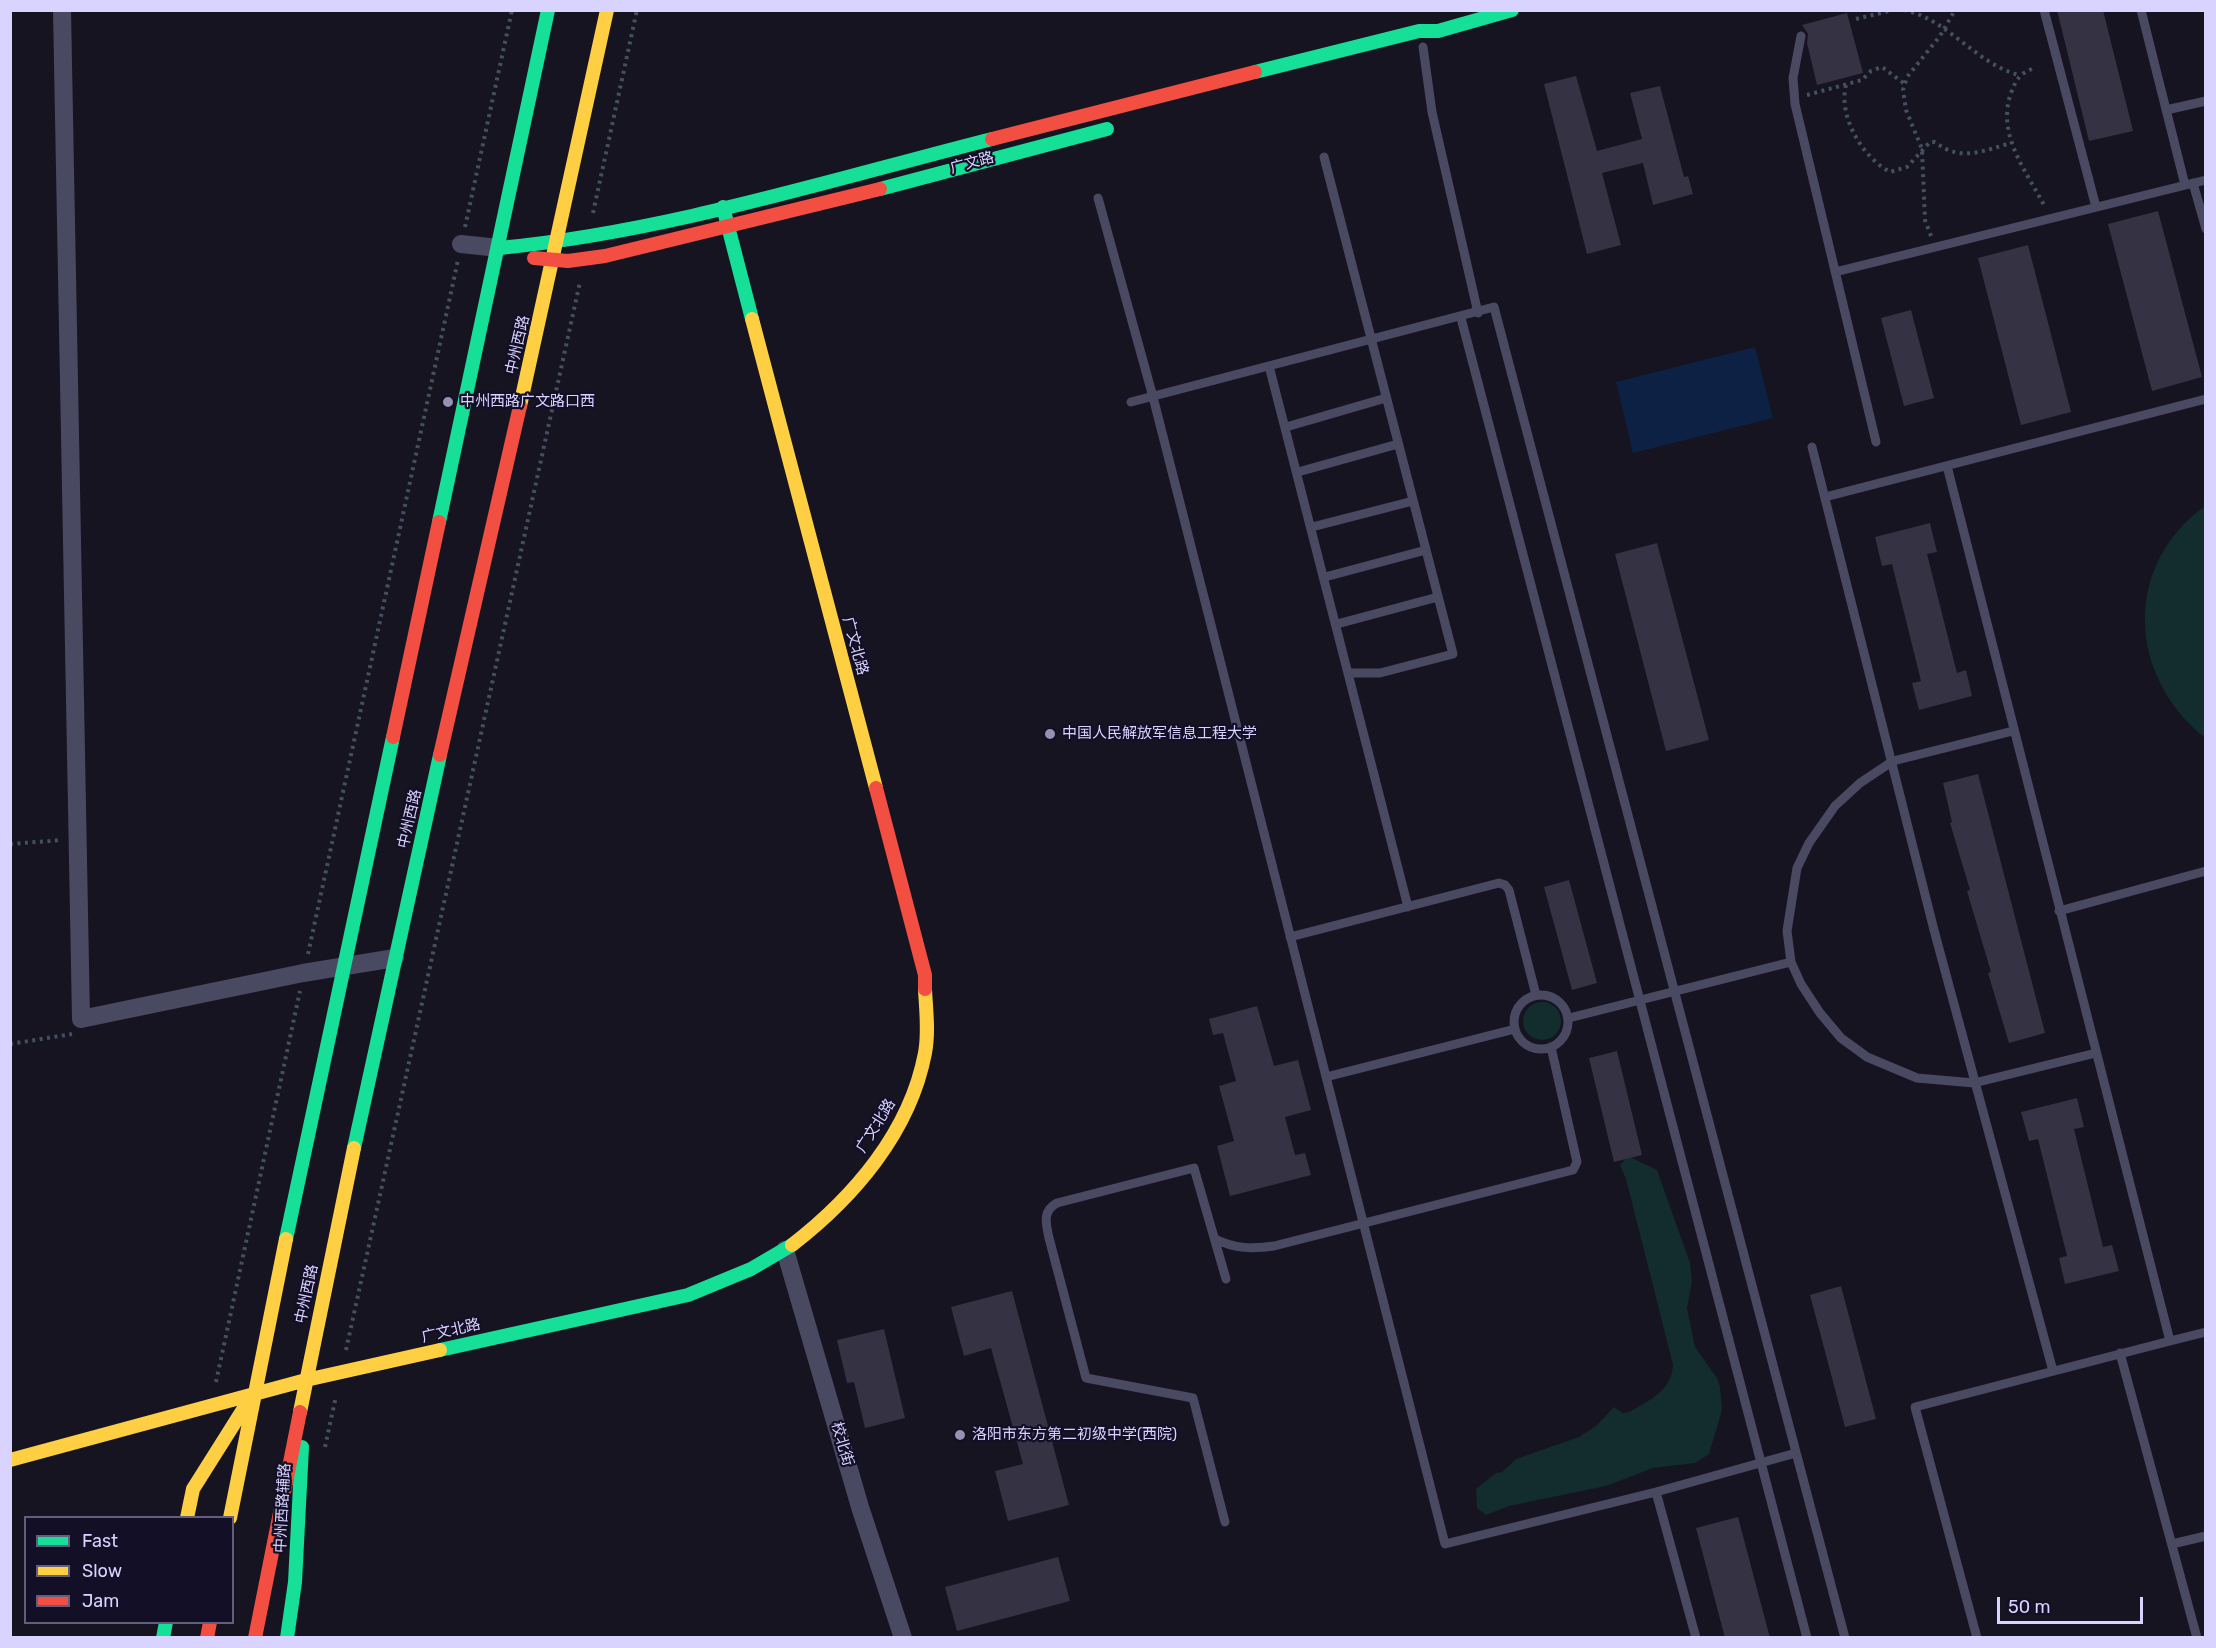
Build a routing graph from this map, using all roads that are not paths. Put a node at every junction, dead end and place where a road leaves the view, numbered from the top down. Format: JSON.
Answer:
{"nodes":[{"id":1,"x":62,"y":10,"type":"edge"},
{"id":2,"x":548,"y":10,"type":"edge"},
{"id":3,"x":607,"y":10,"type":"edge"},
{"id":4,"x":1512,"y":10,"type":"edge"},
{"id":5,"x":2044,"y":10,"type":"edge"},
{"id":6,"x":2141,"y":10,"type":"edge"},
{"id":7,"x":1417,"y":26,"type":"junction"},
{"id":8,"x":1437,"y":26,"type":"junction"},
{"id":9,"x":1801,"y":36,"type":"dead end"},
{"id":10,"x":1417,"y":48,"type":"junction"},
{"id":11,"x":2205,"y":101,"type":"edge"},
{"id":12,"x":2166,"y":110,"type":"junction"},
{"id":13,"x":1121,"y":125,"type":"dead end"},
{"id":14,"x":1324,"y":157,"type":"dead end"},
{"id":15,"x":2205,"y":180,"type":"edge"},
{"id":16,"x":2189,"y":184,"type":"junction"},
{"id":17,"x":1098,"y":198,"type":"dead end"},
{"id":18,"x":723,"y":207,"type":"junction"},
{"id":19,"x":2096,"y":207,"type":"junction"},
{"id":20,"x":728,"y":227,"type":"junction"},
{"id":21,"x":2205,"y":229,"type":"edge"},
{"id":22,"x":560,"y":242,"type":"junction"},
{"id":23,"x":461,"y":244,"type":"road end"},
{"id":24,"x":499,"y":248,"type":"junction"},
{"id":25,"x":553,"y":264,"type":"junction"},
{"id":26,"x":1835,"y":272,"type":"junction"},
{"id":27,"x":1478,"y":313,"type":"junction"},
{"id":28,"x":1461,"y":318,"type":"junction"},
{"id":29,"x":1372,"y":340,"type":"junction"},
{"id":30,"x":1269,"y":366,"type":"junction"},
{"id":31,"x":1153,"y":397,"type":"junction"},
{"id":32,"x":1386,"y":398,"type":"junction"},
{"id":33,"x":2205,"y":399,"type":"edge"},
{"id":34,"x":1131,"y":402,"type":"dead end"},
{"id":35,"x":1286,"y":427,"type":"junction"},
{"id":36,"x":1876,"y":442,"type":"dead end"},
{"id":37,"x":1398,"y":444,"type":"junction"},
{"id":38,"x":1812,"y":447,"type":"dead end"},
{"id":39,"x":1947,"y":466,"type":"junction"},
{"id":40,"x":1298,"y":472,"type":"junction"},
{"id":41,"x":1825,"y":498,"type":"junction"},
{"id":42,"x":1413,"y":501,"type":"junction"},
{"id":43,"x":1312,"y":527,"type":"junction"},
{"id":44,"x":1426,"y":550,"type":"junction"},
{"id":45,"x":1325,"y":577,"type":"junction"},
{"id":46,"x":1438,"y":597,"type":"junction"},
{"id":47,"x":1337,"y":624,"type":"junction"},
{"id":48,"x":1350,"y":673,"type":"junction"},
{"id":49,"x":2013,"y":731,"type":"junction"},
{"id":50,"x":1893,"y":760,"type":"junction"},
{"id":51,"x":2205,"y":872,"type":"edge"},
{"id":52,"x":1408,"y":907,"type":"junction"},
{"id":53,"x":2059,"y":911,"type":"junction"},
{"id":54,"x":1290,"y":937,"type":"junction"},
{"id":55,"x":395,"y":958,"type":"junction"},
{"id":56,"x":1791,"y":962,"type":"junction"},
{"id":57,"x":344,"y":968,"type":"junction"},
{"id":58,"x":1673,"y":992,"type":"junction"},
{"id":59,"x":1536,"y":994,"type":"junction"},
{"id":60,"x":1639,"y":1001,"type":"junction"},
{"id":61,"x":1569,"y":1018,"type":"junction"},
{"id":62,"x":1515,"y":1029,"type":"junction"},
{"id":63,"x":1551,"y":1047,"type":"junction"},
{"id":64,"x":2096,"y":1053,"type":"junction"},
{"id":65,"x":1326,"y":1077,"type":"junction"},
{"id":66,"x":1974,"y":1083,"type":"junction"},
{"id":67,"x":1363,"y":1224,"type":"junction"},
{"id":68,"x":1215,"y":1239,"type":"junction"},
{"id":69,"x":785,"y":1250,"type":"junction"},
{"id":70,"x":1226,"y":1279,"type":"dead end"},
{"id":71,"x":2205,"y":1332,"type":"edge"},
{"id":72,"x":2170,"y":1341,"type":"junction"},
{"id":73,"x":2120,"y":1353,"type":"junction"},
{"id":74,"x":2053,"y":1371,"type":"junction"},
{"id":75,"x":306,"y":1380,"type":"junction"},
{"id":76,"x":253,"y":1394,"type":"junction"},
{"id":77,"x":1796,"y":1453,"type":"junction"},
{"id":78,"x":10,"y":1460,"type":"edge"},
{"id":79,"x":1760,"y":1463,"type":"junction"},
{"id":80,"x":1656,"y":1492,"type":"junction"},
{"id":81,"x":187,"y":1516,"type":"edge"},
{"id":82,"x":230,"y":1516,"type":"edge"},
{"id":83,"x":1225,"y":1522,"type":"dead end"},
{"id":84,"x":2205,"y":1536,"type":"edge"},
{"id":85,"x":2172,"y":1544,"type":"junction"},
{"id":86,"x":255,"y":1638,"type":"edge"},
{"id":87,"x":287,"y":1638,"type":"edge"},
{"id":88,"x":903,"y":1638,"type":"edge"},
{"id":89,"x":1696,"y":1638,"type":"edge"},
{"id":90,"x":1806,"y":1638,"type":"edge"},
{"id":91,"x":1845,"y":1638,"type":"edge"},
{"id":92,"x":1977,"y":1638,"type":"edge"},
{"id":93,"x":2197,"y":1638,"type":"edge"}],
"edges":[{"from":1,"to":57,"type":"street"},
{"from":2,"to":24,"type":"street"},
{"from":3,"to":22,"type":"street","name":"中州西路"},
{"from":4,"to":8,"type":"street","name":"广文路"},
{"from":5,"to":19,"type":"lane"},
{"from":6,"to":12,"type":"lane"},
{"from":7,"to":8,"type":"street","name":"广文路"},
{"from":7,"to":10,"type":"street"},
{"from":7,"to":18,"type":"street","name":"广文路"},
{"from":8,"to":10,"type":"street","name":"广文路"},
{"from":9,"to":26,"type":"lane"},
{"from":10,"to":27,"type":"lane"},
{"from":11,"to":12,"type":"lane"},
{"from":12,"to":16,"type":"lane"},
{"from":13,"to":20,"type":"street","name":"广文路"},
{"from":14,"to":29,"type":"lane"},
{"from":15,"to":16,"type":"lane"},
{"from":16,"to":19,"type":"lane"},
{"from":16,"to":21,"type":"lane"},
{"from":17,"to":31,"type":"lane"},
{"from":18,"to":20,"type":"street","name":"广文北路"},
{"from":18,"to":22,"type":"street","name":"广文路"},
{"from":19,"to":26,"type":"lane"},
{"from":20,"to":25,"type":"street","name":"广文路"},
{"from":20,"to":69,"type":"street","name":"广文北路"},
{"from":22,"to":24,"type":"street","name":"广文路"},
{"from":22,"to":25,"type":"street","name":"中州西路"},
{"from":23,"to":24,"type":"street","name":"广文路"},
{"from":24,"to":25,"type":"street","name":"广文路"},
{"from":24,"to":57,"type":"street"},
{"from":25,"to":55,"type":"street","name":"中州西路"},
{"from":26,"to":36,"type":"lane"},
{"from":27,"to":28,"type":"lane"},
{"from":27,"to":58,"type":"lane"},
{"from":28,"to":29,"type":"lane"},
{"from":28,"to":60,"type":"lane"},
{"from":29,"to":30,"type":"lane"},
{"from":29,"to":32,"type":"lane"},
{"from":30,"to":31,"type":"lane"},
{"from":30,"to":35,"type":"lane"},
{"from":31,"to":34,"type":"lane"},
{"from":31,"to":54,"type":"lane"},
{"from":32,"to":35,"type":"lane"},
{"from":32,"to":37,"type":"lane"},
{"from":33,"to":39,"type":"lane"},
{"from":35,"to":40,"type":"lane"},
{"from":37,"to":40,"type":"lane"},
{"from":37,"to":42,"type":"lane"},
{"from":38,"to":41,"type":"lane"},
{"from":39,"to":41,"type":"lane"},
{"from":39,"to":49,"type":"lane"},
{"from":40,"to":43,"type":"lane"},
{"from":41,"to":50,"type":"lane"},
{"from":42,"to":43,"type":"lane"},
{"from":42,"to":44,"type":"lane"},
{"from":43,"to":45,"type":"lane"},
{"from":44,"to":45,"type":"lane"},
{"from":44,"to":46,"type":"lane"},
{"from":45,"to":47,"type":"lane"},
{"from":46,"to":47,"type":"lane"},
{"from":46,"to":48,"type":"lane"},
{"from":47,"to":48,"type":"lane"},
{"from":48,"to":52,"type":"lane"},
{"from":49,"to":50,"type":"lane"},
{"from":49,"to":53,"type":"lane"},
{"from":50,"to":56,"type":"lane"},
{"from":50,"to":66,"type":"lane"},
{"from":51,"to":53,"type":"lane"},
{"from":52,"to":54,"type":"lane"},
{"from":52,"to":59,"type":"lane"},
{"from":53,"to":64,"type":"lane"},
{"from":54,"to":65,"type":"lane"},
{"from":55,"to":57,"type":"street"},
{"from":55,"to":75,"type":"street","name":"中州西路"},
{"from":56,"to":58,"type":"lane"},
{"from":56,"to":66,"type":"lane"},
{"from":57,"to":76,"type":"street"},
{"from":58,"to":60,"type":"lane"},
{"from":58,"to":77,"type":"lane"},
{"from":59,"to":61,"type":"lane"},
{"from":59,"to":62,"type":"lane"},
{"from":60,"to":61,"type":"lane"},
{"from":60,"to":79,"type":"lane"},
{"from":61,"to":63,"type":"lane"},
{"from":62,"to":63,"type":"lane"},
{"from":62,"to":65,"type":"lane"},
{"from":63,"to":67,"type":"lane"},
{"from":64,"to":66,"type":"lane"},
{"from":64,"to":72,"type":"lane"},
{"from":65,"to":67,"type":"lane"},
{"from":66,"to":74,"type":"lane"},
{"from":67,"to":68,"type":"lane"},
{"from":67,"to":80,"type":"lane"},
{"from":68,"to":70,"type":"lane"},
{"from":68,"to":83,"type":"lane"},
{"from":69,"to":75,"type":"street","name":"广文北路"},
{"from":69,"to":88,"type":"street","name":"校北街"},
{"from":71,"to":72,"type":"lane"},
{"from":72,"to":73,"type":"lane"},
{"from":73,"to":74,"type":"lane"},
{"from":73,"to":85,"type":"lane"},
{"from":74,"to":92,"type":"lane"},
{"from":75,"to":76,"type":"street","name":"广文北路"},
{"from":75,"to":86,"type":"street","name":"中州西路"},
{"from":75,"to":87,"type":"street","name":"中州西路辅路"},
{"from":76,"to":78,"type":"street","name":"广文北路"},
{"from":76,"to":81,"type":"street"},
{"from":76,"to":82,"type":"street"},
{"from":77,"to":79,"type":"lane"},
{"from":77,"to":91,"type":"lane"},
{"from":79,"to":80,"type":"lane"},
{"from":79,"to":90,"type":"lane"},
{"from":80,"to":89,"type":"lane"},
{"from":84,"to":85,"type":"lane"},
{"from":85,"to":93,"type":"lane"}]}
